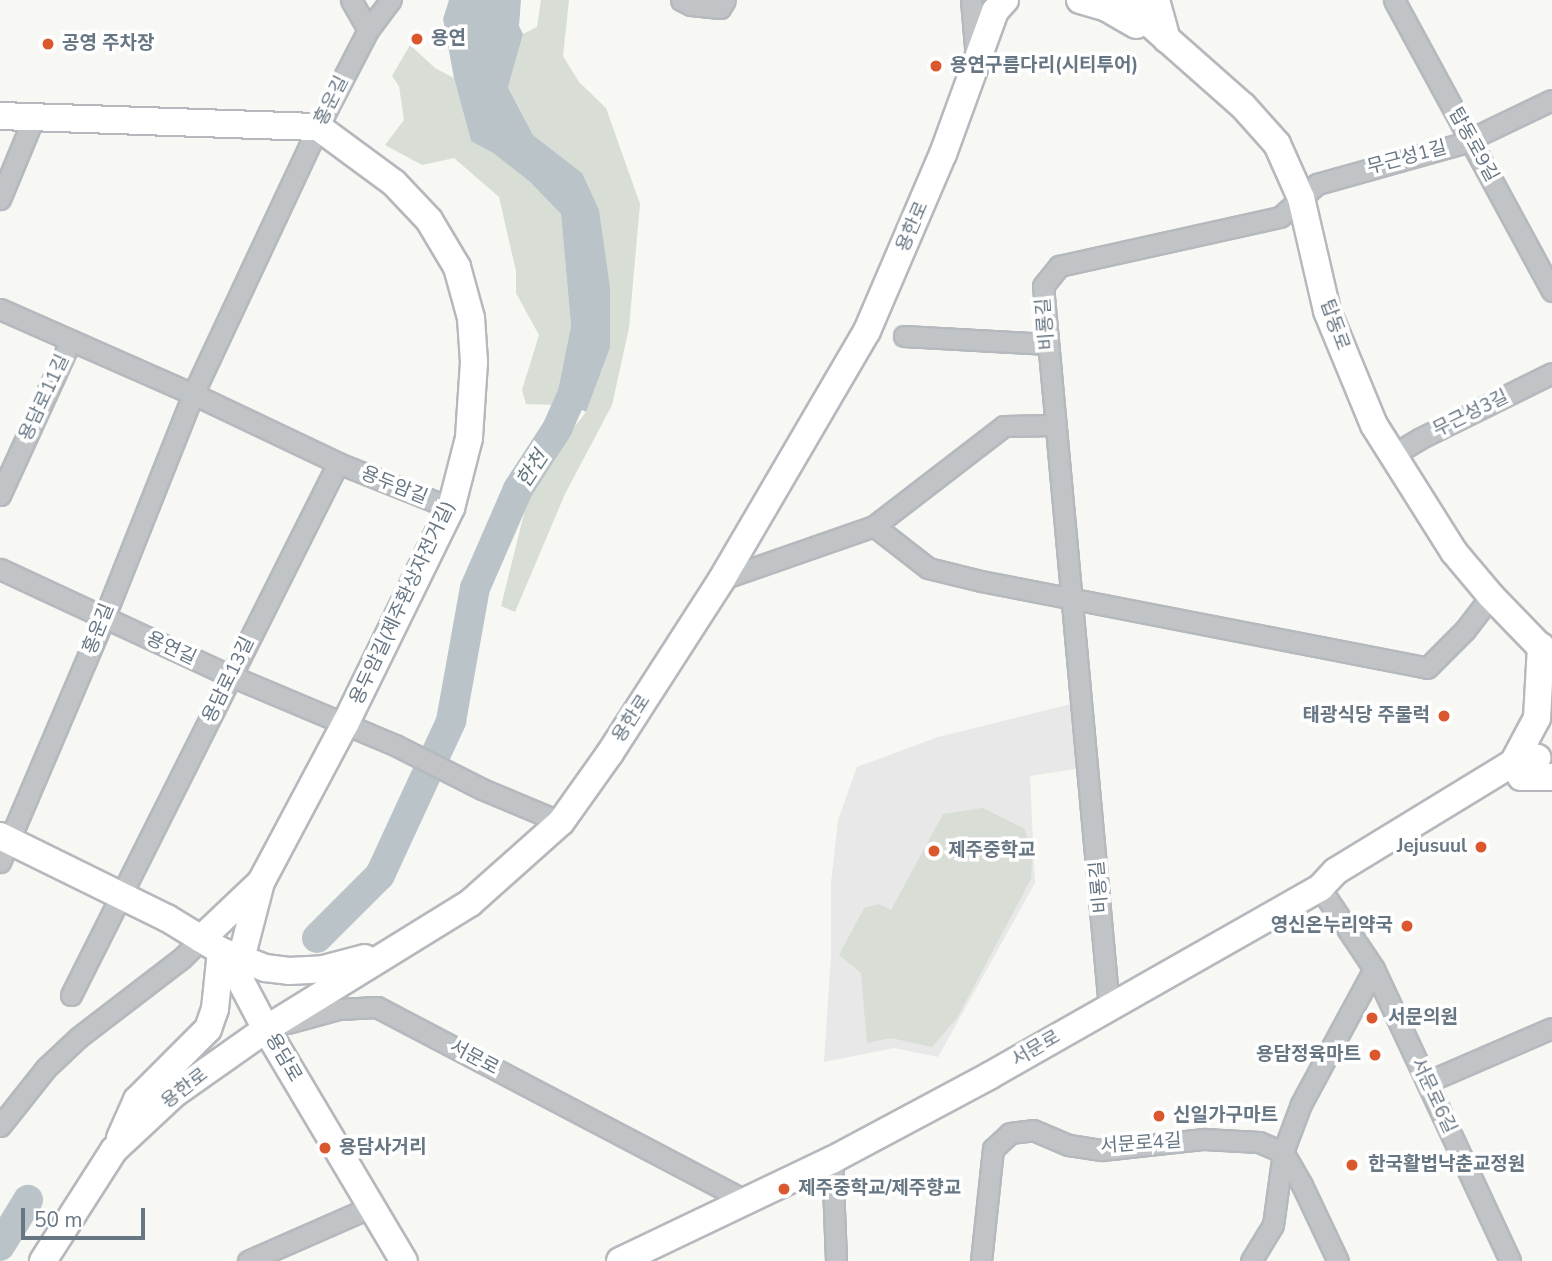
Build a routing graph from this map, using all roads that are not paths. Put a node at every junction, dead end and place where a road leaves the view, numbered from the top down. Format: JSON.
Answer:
{"nodes":[{"id":1,"x":351,"y":0,"type":"edge"},
{"id":2,"x":391,"y":0,"type":"edge"},
{"id":3,"x":681,"y":0,"type":"edge"},
{"id":4,"x":725,"y":0,"type":"edge"},
{"id":5,"x":971,"y":0,"type":"edge"},
{"id":6,"x":1023,"y":0,"type":"edge"},
{"id":7,"x":1080,"y":0,"type":"edge"},
{"id":8,"x":1123,"y":0,"type":"edge"},
{"id":9,"x":1156,"y":0,"type":"edge"},
{"id":10,"x":1394,"y":0,"type":"edge"},
{"id":11,"x":1000,"y":6,"type":"edge"},
{"id":12,"x":368,"y":30,"type":"junction"},
{"id":13,"x":1168,"y":42,"type":"junction"},
{"id":14,"x":976,"y":63,"type":"junction"},
{"id":15,"x":1552,"y":100,"type":"edge"},
{"id":16,"x":0,"y":116,"type":"edge"},
{"id":17,"x":34,"y":117,"type":"junction"},
{"id":18,"x":318,"y":127,"type":"junction"},
{"id":19,"x":1470,"y":140,"type":"junction"},
{"id":20,"x":1300,"y":198,"type":"junction"},
{"id":21,"x":0,"y":199,"type":"edge"},
{"id":22,"x":1552,"y":291,"type":"edge"},
{"id":23,"x":0,"y":309,"type":"edge"},
{"id":24,"x":904,"y":335,"type":"dead end"},
{"id":25,"x":72,"y":340,"type":"junction"},
{"id":26,"x":1048,"y":344,"type":"junction"},
{"id":27,"x":1552,"y":373,"type":"edge"},
{"id":28,"x":193,"y":394,"type":"junction"},
{"id":29,"x":1055,"y":425,"type":"junction"},
{"id":30,"x":1391,"y":456,"type":"junction"},
{"id":31,"x":338,"y":463,"type":"junction"},
{"id":32,"x":0,"y":495,"type":"edge"},
{"id":33,"x":451,"y":509,"type":"junction"},
{"id":34,"x":874,"y":526,"type":"junction"},
{"id":35,"x":0,"y":569,"type":"edge"},
{"id":36,"x":722,"y":579,"type":"junction"},
{"id":37,"x":1491,"y":596,"type":"junction"},
{"id":38,"x":1072,"y":598,"type":"junction"},
{"id":39,"x":104,"y":618,"type":"junction"},
{"id":40,"x":1548,"y":651,"type":"edge"},
{"id":41,"x":231,"y":676,"type":"junction"},
{"id":42,"x":345,"y":723,"type":"junction"},
{"id":43,"x":1535,"y":765,"type":"edge"},
{"id":44,"x":561,"y":822,"type":"junction"},
{"id":45,"x":3,"y":846,"type":"edge"},
{"id":46,"x":261,"y":881,"type":"junction"},
{"id":47,"x":1320,"y":888,"type":"junction"},
{"id":48,"x":122,"y":897,"type":"junction"},
{"id":49,"x":409,"y":941,"type":"junction"},
{"id":50,"x":225,"y":956,"type":"junction"},
{"id":51,"x":1374,"y":969,"type":"junction"},
{"id":52,"x":71,"y":995,"type":"dead end"},
{"id":53,"x":1109,"y":1008,"type":"junction"},
{"id":54,"x":1552,"y":1028,"type":"edge"},
{"id":55,"x":266,"y":1029,"type":"junction"},
{"id":56,"x":1427,"y":1082,"type":"junction"},
{"id":57,"x":0,"y":1126,"type":"edge"},
{"id":58,"x":116,"y":1149,"type":"junction"},
{"id":59,"x":1283,"y":1152,"type":"junction"},
{"id":60,"x":832,"y":1160,"type":"junction"},
{"id":61,"x":747,"y":1200,"type":"junction"},
{"id":62,"x":370,"y":1207,"type":"junction"},
{"id":63,"x":43,"y":1261,"type":"edge"},
{"id":64,"x":248,"y":1261,"type":"edge"},
{"id":65,"x":404,"y":1261,"type":"edge"},
{"id":66,"x":620,"y":1261,"type":"edge"},
{"id":67,"x":836,"y":1261,"type":"edge"},
{"id":68,"x":982,"y":1261,"type":"edge"},
{"id":69,"x":1251,"y":1261,"type":"edge"},
{"id":70,"x":1338,"y":1261,"type":"edge"},
{"id":71,"x":1510,"y":1261,"type":"edge"}],
"edges":[{"from":1,"to":12,"type":"street"},
{"from":2,"to":12,"type":"street","name":"홍운길"},
{"from":3,"to":4,"type":"street"},
{"from":5,"to":14,"type":"street"},
{"from":6,"to":11,"type":"main road"},
{"from":7,"to":13,"type":"main road"},
{"from":8,"to":13,"type":"main road","name":"탑동로"},
{"from":9,"to":13,"type":"main road"},
{"from":10,"to":19,"type":"street","name":"탑동로9길"},
{"from":11,"to":14,"type":"main road","name":"용한로"},
{"from":12,"to":18,"type":"street","name":"홍운길"},
{"from":13,"to":20,"type":"main road","name":"탑동로"},
{"from":14,"to":36,"type":"main road","name":"용한로"},
{"from":15,"to":19,"type":"street","name":"무근성1길"},
{"from":16,"to":17,"type":"main road"},
{"from":17,"to":18,"type":"main road"},
{"from":17,"to":21,"type":"street"},
{"from":18,"to":28,"type":"street","name":"홍운길"},
{"from":18,"to":33,"type":"main road","name":"용두암길(제주환상자전거길)"},
{"from":19,"to":20,"type":"street","name":"무근성1길"},
{"from":19,"to":22,"type":"street","name":"탑동로9길"},
{"from":20,"to":26,"type":"street","name":"비룡길"},
{"from":20,"to":30,"type":"main road","name":"탑동로"},
{"from":23,"to":25,"type":"street"},
{"from":24,"to":26,"type":"street"},
{"from":25,"to":28,"type":"street"},
{"from":25,"to":32,"type":"street","name":"용담로11길"},
{"from":26,"to":29,"type":"street","name":"비룡길"},
{"from":27,"to":30,"type":"street","name":"무근성3길"},
{"from":28,"to":31,"type":"street"},
{"from":28,"to":39,"type":"street","name":"홍운길"},
{"from":29,"to":34,"type":"street"},
{"from":29,"to":38,"type":"street","name":"비룡길"},
{"from":30,"to":37,"type":"main road","name":"탑동로"},
{"from":31,"to":33,"type":"street","name":"용두암길"},
{"from":31,"to":41,"type":"street","name":"용담로13길"},
{"from":33,"to":42,"type":"main road","name":"용두암길(제주환상자전거길)"},
{"from":34,"to":36,"type":"street"},
{"from":34,"to":38,"type":"street"},
{"from":35,"to":39,"type":"street","name":"용연길"},
{"from":36,"to":44,"type":"main road","name":"용한로"},
{"from":37,"to":38,"type":"street"},
{"from":37,"to":40,"type":"main road","name":"탑동로"},
{"from":38,"to":53,"type":"street","name":"비룡길"},
{"from":39,"to":41,"type":"street","name":"용연길"},
{"from":39,"to":45,"type":"street","name":"홍운길"},
{"from":40,"to":43,"type":"main road"},
{"from":41,"to":42,"type":"street","name":"용연길"},
{"from":41,"to":48,"type":"street","name":"용담로13길"},
{"from":42,"to":44,"type":"street","name":"용연길"},
{"from":42,"to":46,"type":"main road","name":"용두암길(제주환상자전거길)"},
{"from":43,"to":47,"type":"main road","name":"서문로"},
{"from":44,"to":49,"type":"main road","name":"용한로"},
{"from":45,"to":48,"type":"main road"},
{"from":46,"to":50,"type":"main road"},
{"from":46,"to":50,"type":"main road","name":"용두암길(제주환상자전거길)"},
{"from":47,"to":51,"type":"street","name":"서문로6길"},
{"from":47,"to":53,"type":"main road","name":"서문로"},
{"from":48,"to":50,"type":"main road"},
{"from":48,"to":52,"type":"street"},
{"from":49,"to":50,"type":"main road"},
{"from":49,"to":55,"type":"main road","name":"용한로"},
{"from":50,"to":55,"type":"main road","name":"용담로"},
{"from":50,"to":57,"type":"street"},
{"from":50,"to":58,"type":"main road","name":"용두암길(제주환상자전거길)"},
{"from":51,"to":56,"type":"street","name":"서문로6길"},
{"from":51,"to":59,"type":"street"},
{"from":53,"to":60,"type":"main road","name":"서문로"},
{"from":54,"to":56,"type":"street"},
{"from":55,"to":58,"type":"main road","name":"용한로"},
{"from":55,"to":61,"type":"street","name":"서문로"},
{"from":55,"to":62,"type":"main road","name":"용담로"},
{"from":56,"to":71,"type":"street","name":"서문로6길"},
{"from":58,"to":63,"type":"main road","name":"용한로"},
{"from":59,"to":68,"type":"street","name":"서문로4길"},
{"from":59,"to":69,"type":"street"},
{"from":59,"to":70,"type":"street"},
{"from":60,"to":61,"type":"main road","name":"서문로"},
{"from":60,"to":67,"type":"street"},
{"from":61,"to":66,"type":"main road","name":"서문로"},
{"from":62,"to":64,"type":"street"},
{"from":62,"to":65,"type":"main road","name":"용담로"}]}
